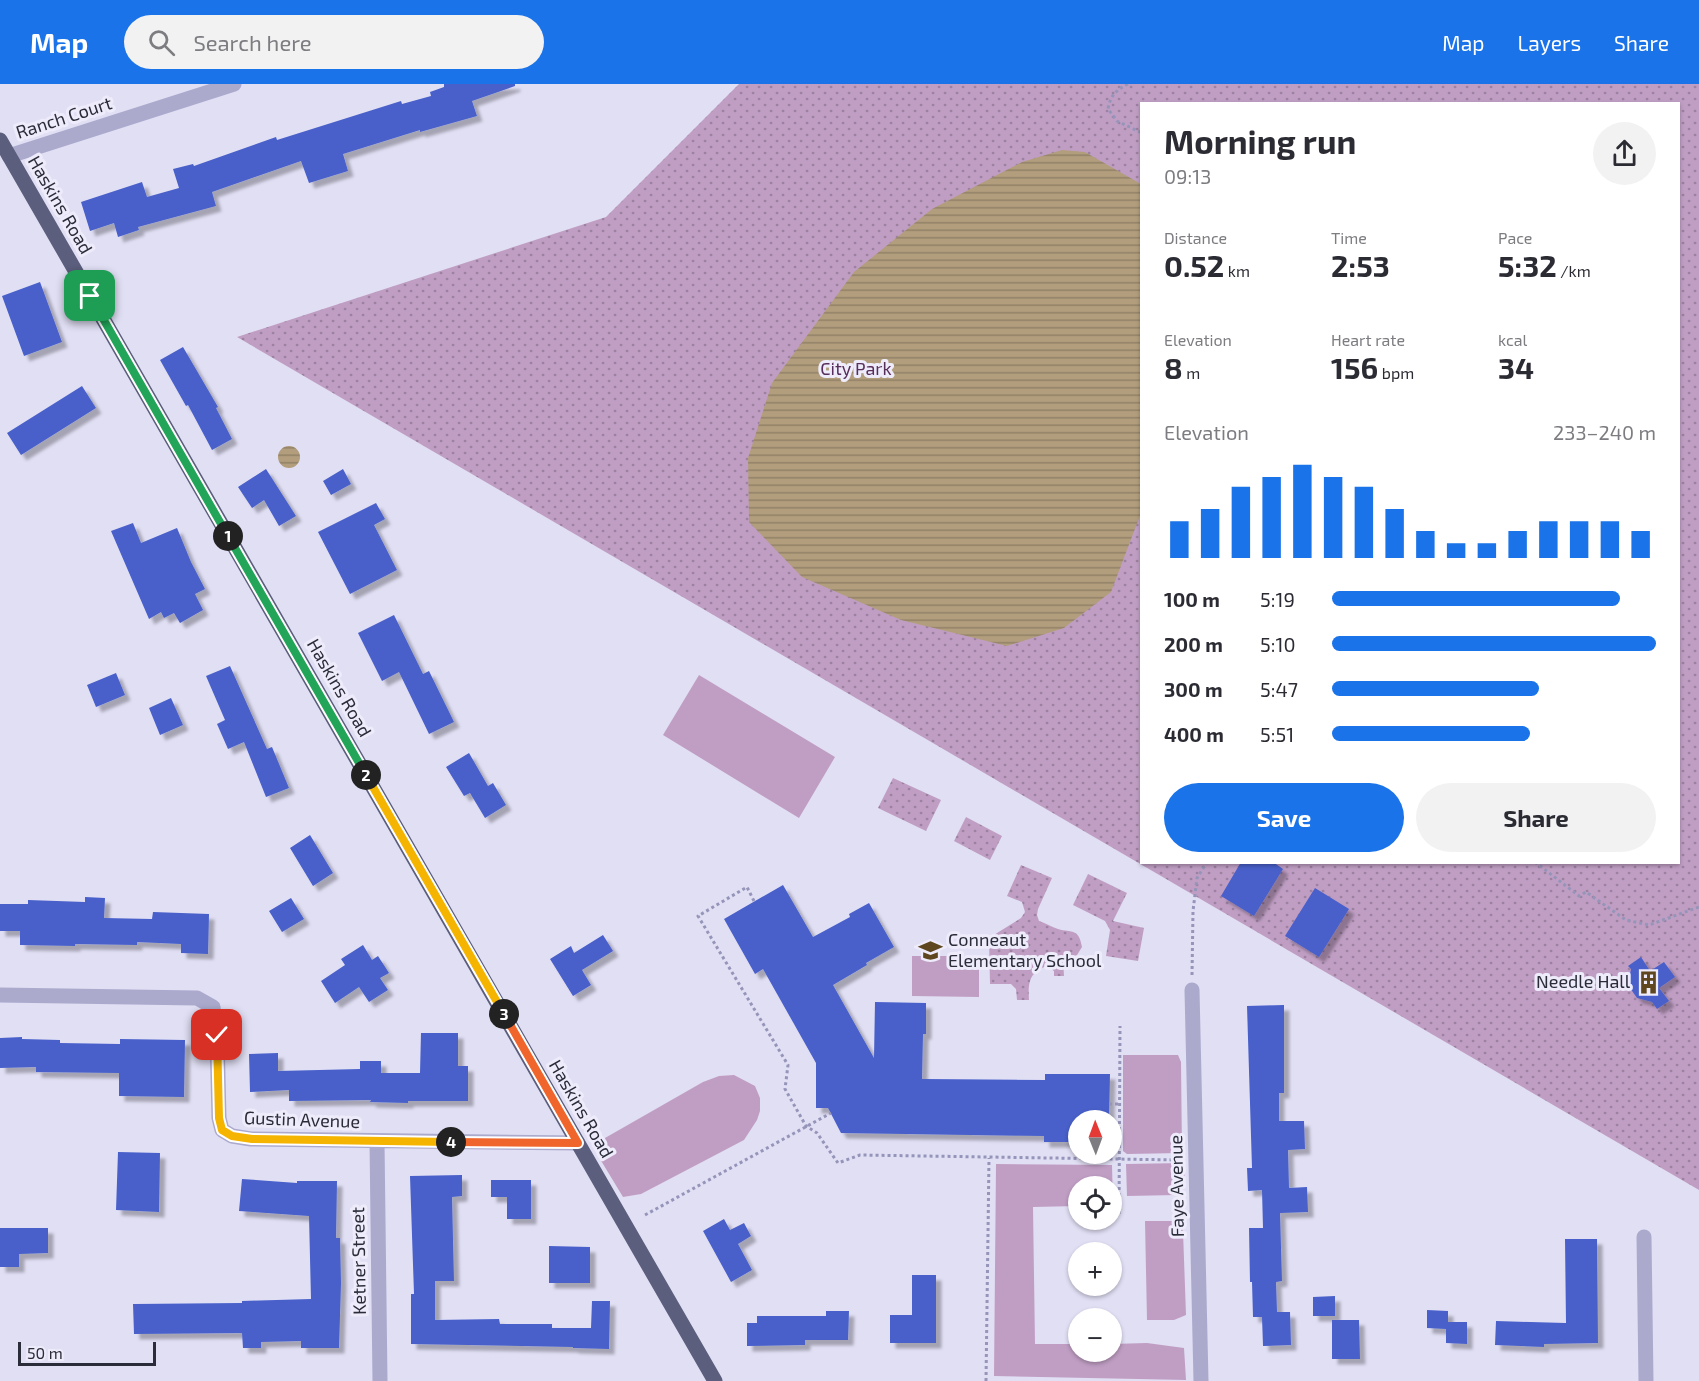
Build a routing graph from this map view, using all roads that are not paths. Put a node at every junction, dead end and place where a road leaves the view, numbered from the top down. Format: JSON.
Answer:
{"nodes":[{"id":1,"x":234,"y":84,"type":"edge"},
{"id":2,"x":0,"y":140,"type":"edge"},
{"id":3,"x":9,"y":156,"type":"junction"},
{"id":4,"x":1192,"y":990,"type":"road end"},
{"id":5,"x":0,"y":995,"type":"edge"},
{"id":6,"x":377,"y":1142,"type":"junction"},
{"id":7,"x":578,"y":1143,"type":"junction"},
{"id":8,"x":1644,"y":1236,"type":"dead end"},
{"id":9,"x":380,"y":1381,"type":"edge"},
{"id":10,"x":715,"y":1381,"type":"edge"},
{"id":11,"x":1201,"y":1381,"type":"edge"},
{"id":12,"x":1646,"y":1381,"type":"edge"}],
"edges":[{"from":1,"to":3,"type":"street","name":"Ranch Court"},
{"from":2,"to":3,"type":"main road","name":"Haskins Road"},
{"from":3,"to":7,"type":"main road","name":"Haskins Road"},
{"from":4,"to":11,"type":"street","name":"Faye Avenue"},
{"from":5,"to":6,"type":"street","name":"Gustin Avenue"},
{"from":6,"to":7,"type":"street","name":"Gustin Avenue"},
{"from":6,"to":9,"type":"street","name":"Ketner Street"},
{"from":7,"to":10,"type":"main road","name":"Haskins Road"},
{"from":8,"to":12,"type":"street"}]}
